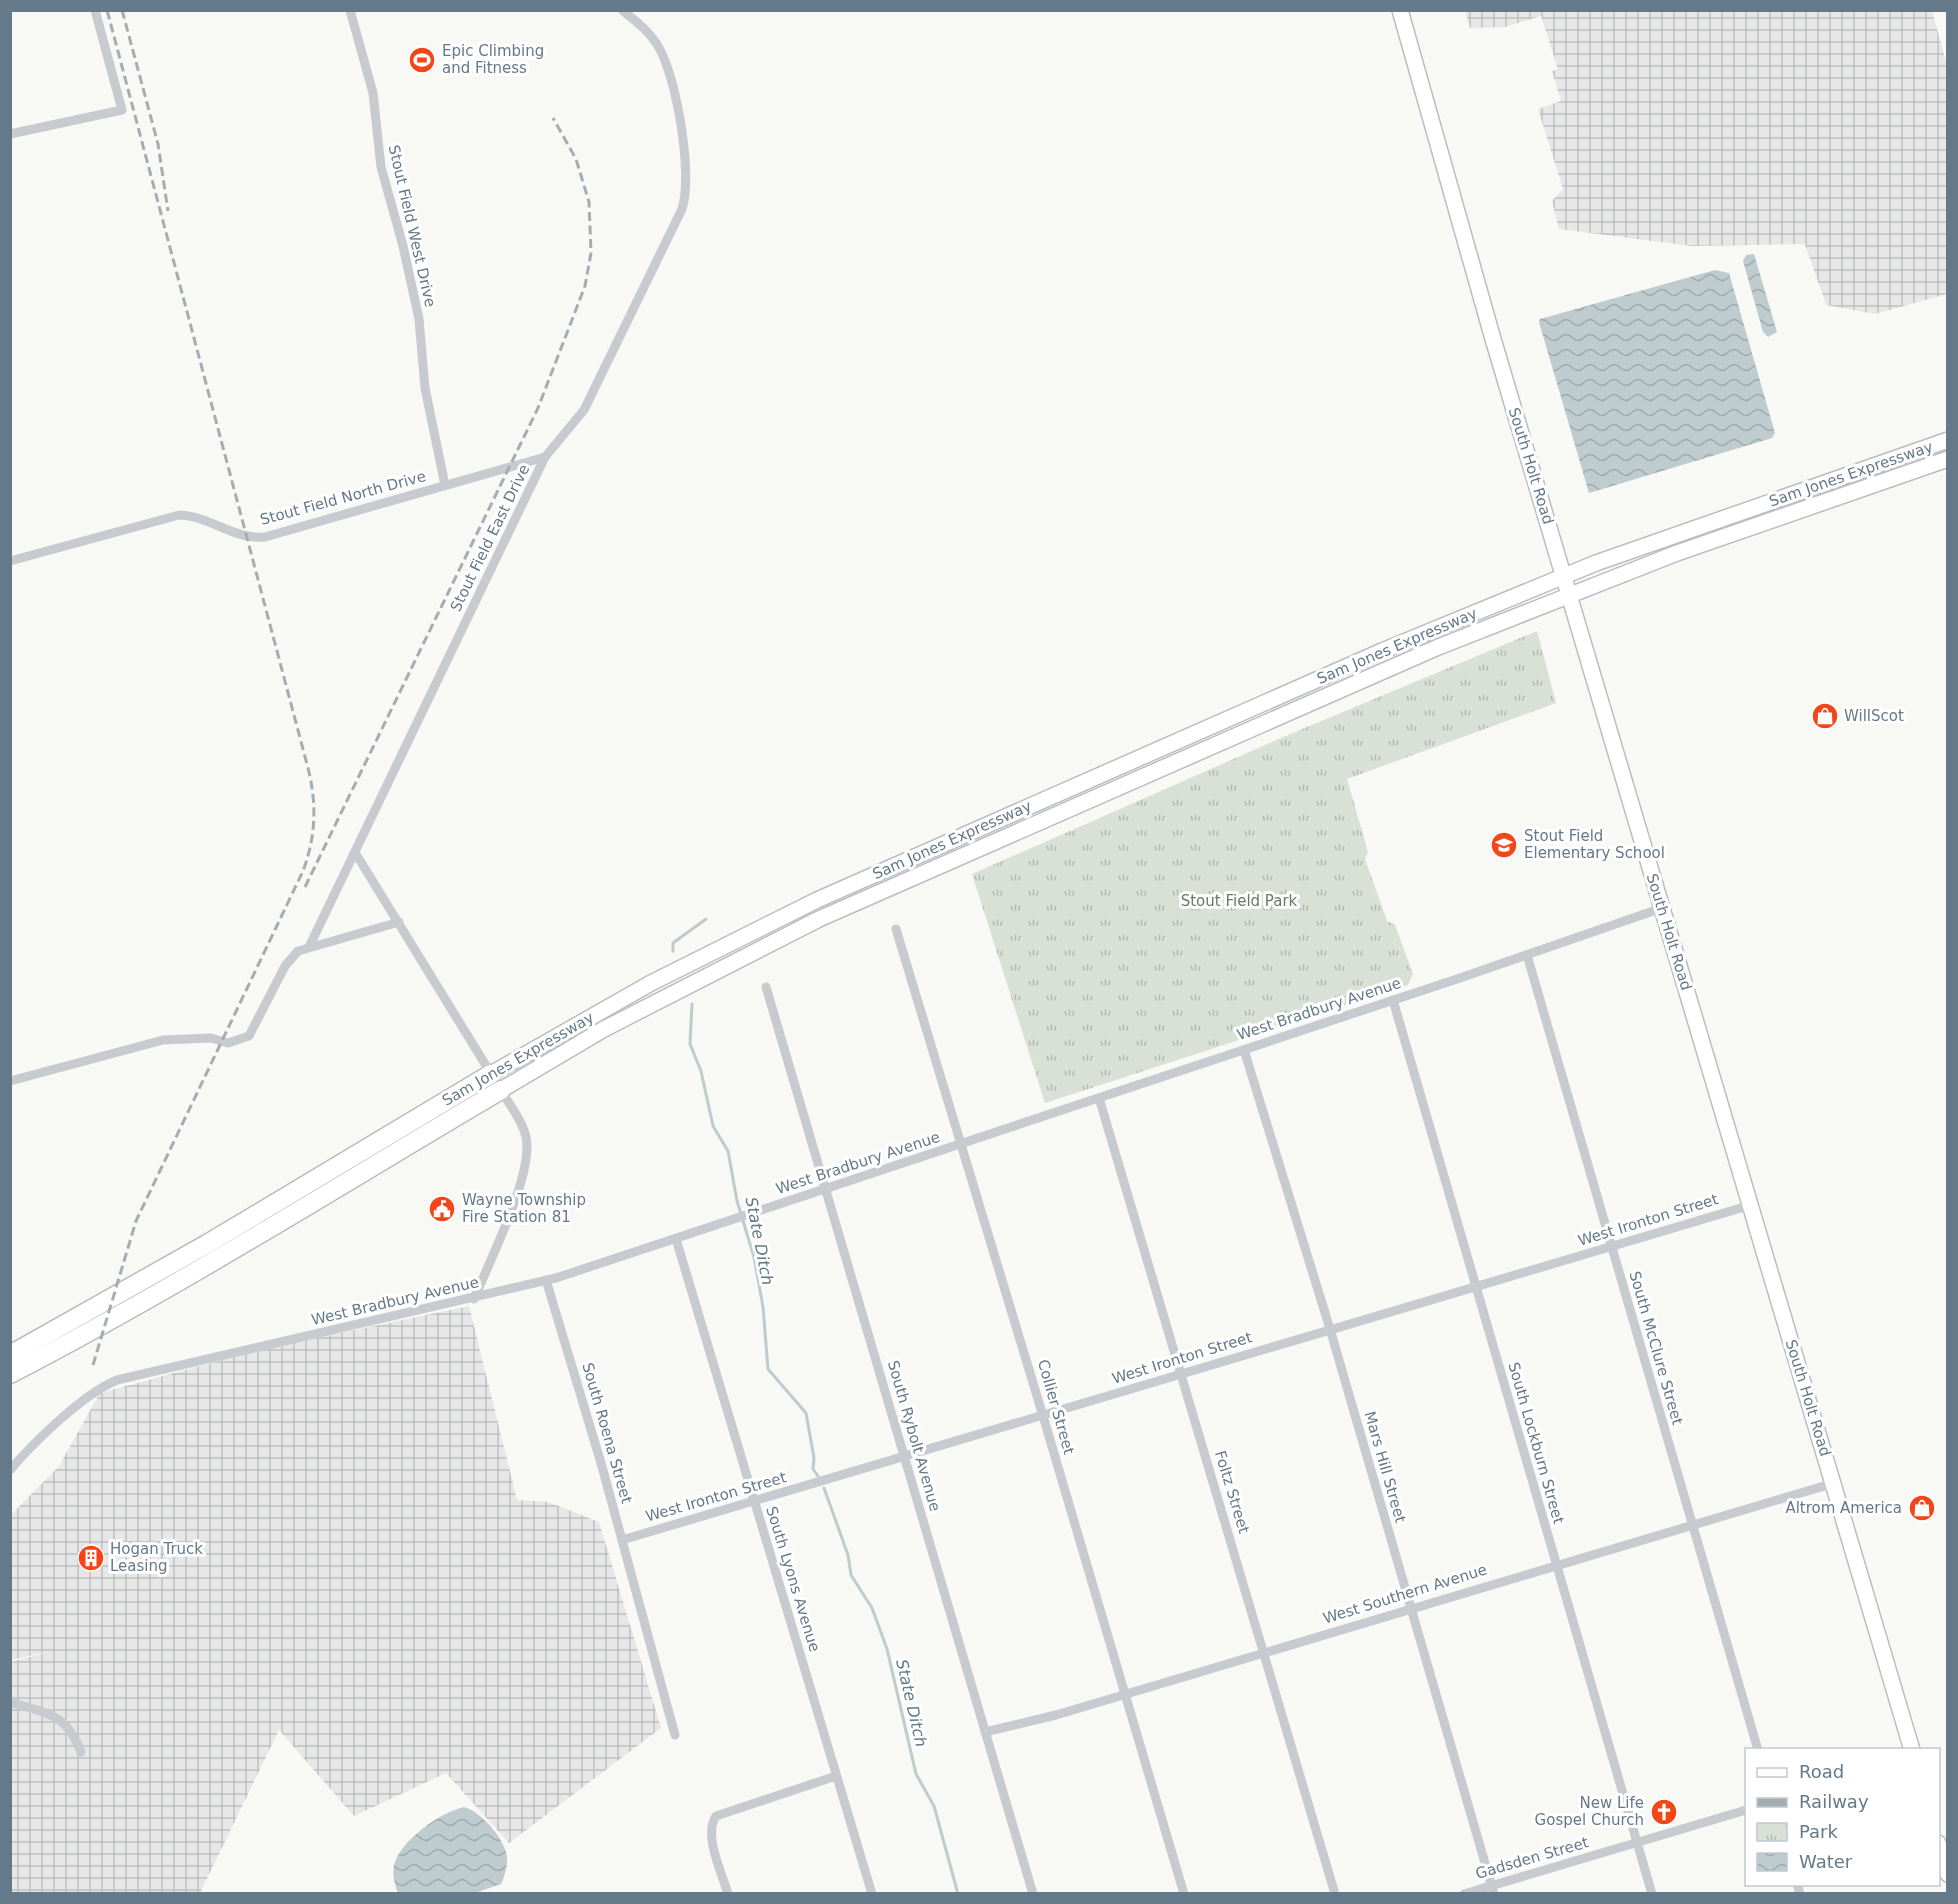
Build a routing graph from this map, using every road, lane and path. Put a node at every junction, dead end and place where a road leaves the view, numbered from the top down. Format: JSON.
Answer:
{"nodes":[{"id":1,"x":95,"y":10,"type":"edge"},
{"id":2,"x":350,"y":10,"type":"edge"},
{"id":3,"x":622,"y":10,"type":"edge"},
{"id":4,"x":1400,"y":10,"type":"edge"},
{"id":5,"x":10,"y":134,"type":"edge"},
{"id":6,"x":1947,"y":440,"type":"edge"},
{"id":7,"x":545,"y":457,"type":"junction"},
{"id":8,"x":1947,"y":459,"type":"edge"},
{"id":9,"x":446,"y":486,"type":"junction"},
{"id":10,"x":10,"y":561,"type":"edge"},
{"id":11,"x":1564,"y":576,"type":"junction"},
{"id":12,"x":1569,"y":594,"type":"junction"},
{"id":13,"x":356,"y":854,"type":"junction"},
{"id":14,"x":1662,"y":908,"type":"junction"},
{"id":15,"x":399,"y":922,"type":"junction"},
{"id":16,"x":896,"y":929,"type":"dead end"},
{"id":17,"x":309,"y":946,"type":"junction"},
{"id":18,"x":1527,"y":955,"type":"junction"},
{"id":19,"x":766,"y":987,"type":"dead end"},
{"id":20,"x":1393,"y":1000,"type":"junction"},
{"id":21,"x":1244,"y":1050,"type":"junction"},
{"id":22,"x":10,"y":1081,"type":"edge"},
{"id":23,"x":496,"y":1082,"type":"junction"},
{"id":24,"x":1099,"y":1098,"type":"junction"},
{"id":25,"x":962,"y":1144,"type":"junction"},
{"id":26,"x":825,"y":1190,"type":"junction"},
{"id":27,"x":1751,"y":1205,"type":"junction"},
{"id":28,"x":676,"y":1239,"type":"junction"},
{"id":29,"x":1611,"y":1247,"type":"junction"},
{"id":30,"x":546,"y":1280,"type":"junction"},
{"id":31,"x":1476,"y":1287,"type":"junction"},
{"id":32,"x":474,"y":1299,"type":"junction"},
{"id":33,"x":1330,"y":1329,"type":"junction"},
{"id":34,"x":68,"y":1344,"type":"junction"},
{"id":35,"x":10,"y":1355,"type":"edge"},
{"id":36,"x":10,"y":1374,"type":"edge"},
{"id":37,"x":1181,"y":1374,"type":"junction"},
{"id":38,"x":10,"y":1384,"type":"edge"},
{"id":39,"x":1043,"y":1416,"type":"junction"},
{"id":40,"x":904,"y":1457,"type":"junction"},
{"id":41,"x":10,"y":1470,"type":"edge"},
{"id":42,"x":1834,"y":1483,"type":"junction"},
{"id":43,"x":754,"y":1503,"type":"junction"},
{"id":44,"x":1692,"y":1525,"type":"junction"},
{"id":45,"x":622,"y":1540,"type":"junction"},
{"id":46,"x":1555,"y":1565,"type":"junction"},
{"id":47,"x":1409,"y":1608,"type":"junction"},
{"id":48,"x":1263,"y":1652,"type":"junction"},
{"id":49,"x":1123,"y":1695,"type":"junction"},
{"id":50,"x":10,"y":1702,"type":"edge"},
{"id":51,"x":985,"y":1732,"type":"junction"},
{"id":52,"x":675,"y":1735,"type":"dead end"},
{"id":53,"x":1758,"y":1748,"type":"edge"},
{"id":54,"x":1912,"y":1748,"type":"edge"},
{"id":55,"x":81,"y":1752,"type":"dead end"},
{"id":56,"x":836,"y":1776,"type":"junction"},
{"id":57,"x":1745,"y":1810,"type":"edge"},
{"id":58,"x":1637,"y":1842,"type":"junction"},
{"id":59,"x":1940,"y":1850,"type":"edge"},
{"id":60,"x":1947,"y":1874,"type":"edge"},
{"id":61,"x":1493,"y":1889,"type":"edge"},
{"id":62,"x":728,"y":1893,"type":"edge"},
{"id":63,"x":872,"y":1893,"type":"edge"},
{"id":64,"x":1033,"y":1893,"type":"edge"},
{"id":65,"x":1184,"y":1893,"type":"edge"},
{"id":66,"x":1335,"y":1893,"type":"edge"},
{"id":67,"x":1464,"y":1893,"type":"edge"},
{"id":68,"x":1652,"y":1893,"type":"edge"}],
"edges":[{"from":1,"to":5,"type":"street"},
{"from":2,"to":9,"type":"street","name":"Stout Field West Drive"},
{"from":3,"to":7,"type":"street","name":"Stout Field East Drive"},
{"from":4,"to":11,"type":"main road","name":"South Holt Road"},
{"from":6,"to":11,"type":"main road","name":"Sam Jones Expressway"},
{"from":7,"to":9,"type":"street","name":"Stout Field North Drive"},
{"from":7,"to":13,"type":"street","name":"Stout Field East Drive"},
{"from":8,"to":12,"type":"main road","name":"Sam Jones Expressway"},
{"from":9,"to":10,"type":"street","name":"Stout Field North Drive"},
{"from":11,"to":12,"type":"main road","name":"South Holt Road"},
{"from":11,"to":23,"type":"main road","name":"Sam Jones Expressway"},
{"from":12,"to":14,"type":"main road","name":"South Holt Road"},
{"from":12,"to":23,"type":"main road","name":"Sam Jones Expressway"},
{"from":13,"to":15,"type":"street"},
{"from":13,"to":17,"type":"street","name":"Stout Field East Drive"},
{"from":14,"to":18,"type":"street","name":"West Bradbury Avenue"},
{"from":14,"to":27,"type":"main road","name":"South Holt Road"},
{"from":15,"to":17,"type":"street"},
{"from":15,"to":23,"type":"street"},
{"from":16,"to":25,"type":"street","name":"Collier Street"},
{"from":17,"to":22,"type":"street"},
{"from":18,"to":20,"type":"street","name":"West Bradbury Avenue"},
{"from":18,"to":29,"type":"street","name":"South McClure Street"},
{"from":19,"to":26,"type":"street","name":"South Rybolt Avenue"},
{"from":20,"to":21,"type":"street","name":"West Bradbury Avenue"},
{"from":20,"to":31,"type":"street","name":"South Lockburn Street"},
{"from":21,"to":24,"type":"street","name":"West Bradbury Avenue"},
{"from":21,"to":33,"type":"street","name":"Mars Hill Street"},
{"from":23,"to":32,"type":"street"},
{"from":23,"to":34,"type":"highway","name":"Sam Jones Expressway"},
{"from":23,"to":35,"type":"highway","name":"Sam Jones Expressway"},
{"from":24,"to":25,"type":"street","name":"West Bradbury Avenue"},
{"from":24,"to":37,"type":"street","name":"Foltz Street"},
{"from":25,"to":26,"type":"street","name":"West Bradbury Avenue"},
{"from":25,"to":39,"type":"street","name":"Collier Street"},
{"from":26,"to":28,"type":"street","name":"West Bradbury Avenue"},
{"from":26,"to":40,"type":"street","name":"South Rybolt Avenue"},
{"from":27,"to":29,"type":"street","name":"West Ironton Street"},
{"from":27,"to":42,"type":"main road","name":"South Holt Road"},
{"from":28,"to":30,"type":"street","name":"West Bradbury Avenue"},
{"from":28,"to":43,"type":"street","name":"South Lyons Avenue"},
{"from":29,"to":31,"type":"street","name":"West Ironton Street"},
{"from":29,"to":44,"type":"street","name":"South McClure Street"},
{"from":30,"to":32,"type":"street","name":"West Bradbury Avenue"},
{"from":30,"to":45,"type":"street","name":"South Roena Street"},
{"from":31,"to":33,"type":"street","name":"West Ironton Street"},
{"from":31,"to":46,"type":"street","name":"South Lockburn Street"},
{"from":32,"to":41,"type":"street","name":"West Bradbury Avenue"},
{"from":33,"to":37,"type":"street","name":"West Ironton Street"},
{"from":33,"to":47,"type":"street","name":"Mars Hill Street"},
{"from":34,"to":36,"type":"highway","name":"Sam Jones Expressway"},
{"from":34,"to":38,"type":"highway"},
{"from":37,"to":39,"type":"street","name":"West Ironton Street"},
{"from":37,"to":48,"type":"street","name":"Foltz Street"},
{"from":39,"to":40,"type":"street","name":"West Ironton Street"},
{"from":39,"to":49,"type":"street","name":"Collier Street"},
{"from":40,"to":43,"type":"street","name":"West Ironton Street"},
{"from":40,"to":51,"type":"street","name":"South Rybolt Avenue"},
{"from":42,"to":44,"type":"street","name":"West Southern Avenue"},
{"from":42,"to":54,"type":"main road","name":"South Holt Road"},
{"from":43,"to":45,"type":"street","name":"West Ironton Street"},
{"from":43,"to":56,"type":"street","name":"South Lyons Avenue"},
{"from":44,"to":46,"type":"street","name":"West Southern Avenue"},
{"from":44,"to":53,"type":"street","name":"South McClure Street"},
{"from":45,"to":52,"type":"street","name":"South Roena Street"},
{"from":46,"to":47,"type":"street","name":"West Southern Avenue"},
{"from":46,"to":58,"type":"street","name":"South Lockburn Street"},
{"from":47,"to":48,"type":"street","name":"West Southern Avenue"},
{"from":47,"to":61,"type":"street","name":"Mars Hill Street"},
{"from":48,"to":49,"type":"street","name":"West Southern Avenue"},
{"from":48,"to":66,"type":"street","name":"Foltz Street"},
{"from":49,"to":51,"type":"street","name":"West Southern Avenue"},
{"from":49,"to":65,"type":"street","name":"Collier Street"},
{"from":50,"to":55,"type":"street"},
{"from":51,"to":64,"type":"street","name":"South Rybolt Avenue"},
{"from":56,"to":62,"type":"street"},
{"from":56,"to":63,"type":"street","name":"South Lyons Avenue"},
{"from":57,"to":58,"type":"street","name":"Gadsden Street"},
{"from":58,"to":61,"type":"street","name":"Gadsden Street"},
{"from":58,"to":68,"type":"street","name":"South Lockburn Street"},
{"from":59,"to":60,"type":"main road"},
{"from":61,"to":67,"type":"street","name":"Gadsden Street"}]}
